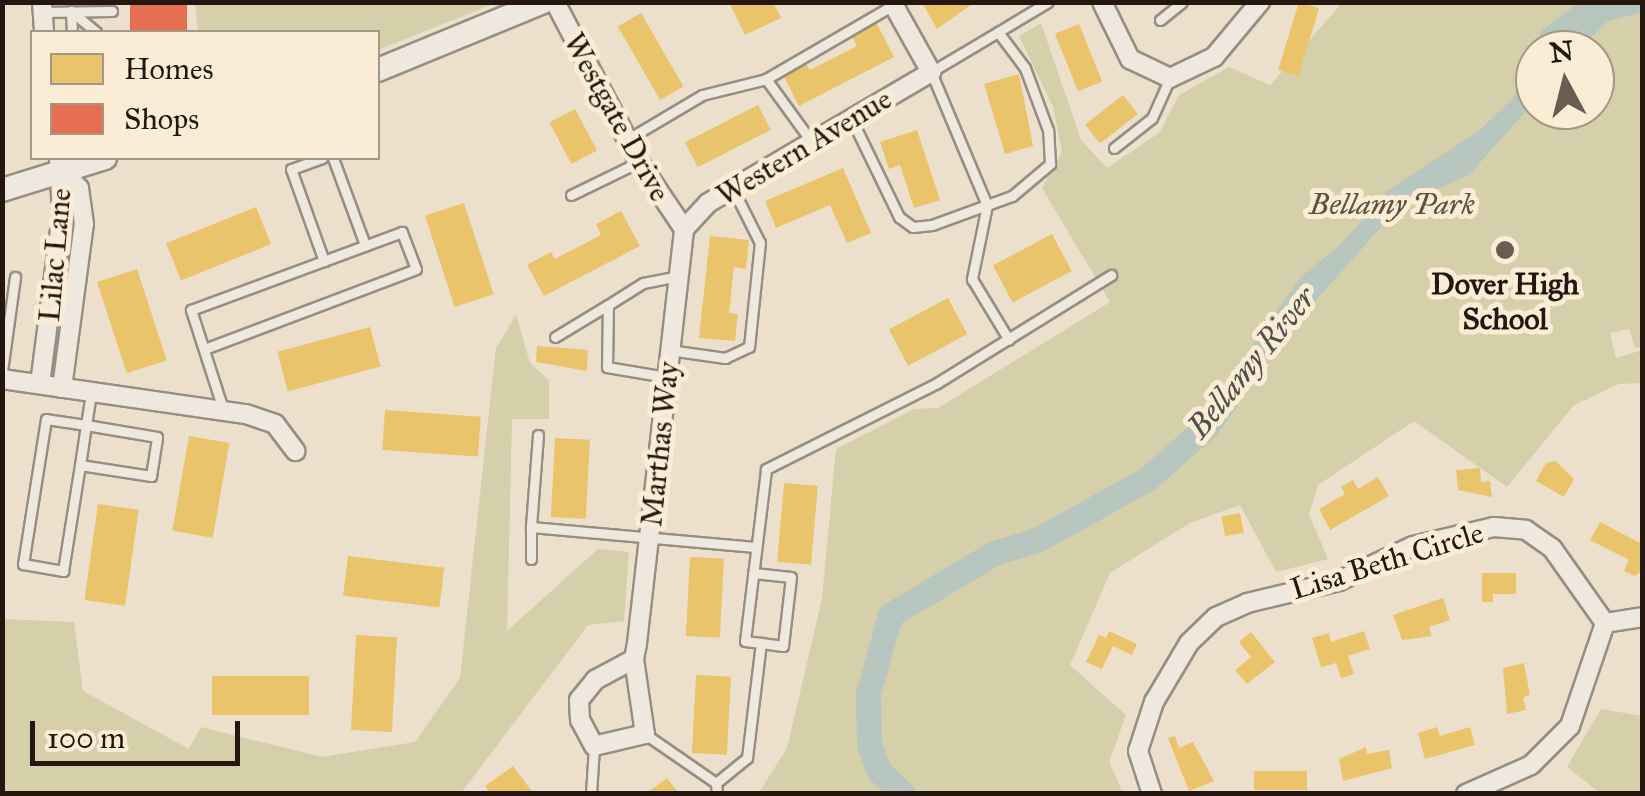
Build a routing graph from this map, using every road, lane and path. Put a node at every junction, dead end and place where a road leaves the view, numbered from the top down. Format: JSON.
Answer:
{"nodes":[{"id":1,"x":543,"y":2,"type":"edge"},
{"id":2,"x":555,"y":2,"type":"edge"},
{"id":3,"x":1048,"y":2,"type":"edge"},
{"id":4,"x":1102,"y":2,"type":"edge"},
{"id":5,"x":1182,"y":2,"type":"edge"},
{"id":6,"x":893,"y":3,"type":"edge"},
{"id":7,"x":1257,"y":4,"type":"edge"},
{"id":8,"x":42,"y":7,"type":"edge"},
{"id":9,"x":70,"y":11,"type":"junction"},
{"id":10,"x":112,"y":11,"type":"dead end"},
{"id":11,"x":1160,"y":20,"type":"dead end"},
{"id":12,"x":72,"y":30,"type":"edge"},
{"id":13,"x":94,"y":30,"type":"edge"},
{"id":14,"x":998,"y":32,"type":"junction"},
{"id":15,"x":380,"y":69,"type":"edge"},
{"id":16,"x":930,"y":72,"type":"junction"},
{"id":17,"x":1170,"y":78,"type":"junction"},
{"id":18,"x":766,"y":79,"type":"junction"},
{"id":19,"x":852,"y":118,"type":"junction"},
{"id":20,"x":627,"y":140,"type":"junction"},
{"id":21,"x":811,"y":141,"type":"junction"},
{"id":22,"x":1114,"y":148,"type":"dead end"},
{"id":23,"x":90,"y":160,"type":"edge"},
{"id":24,"x":316,"y":160,"type":"edge"},
{"id":25,"x":333,"y":160,"type":"edge"},
{"id":26,"x":639,"y":162,"type":"junction"},
{"id":27,"x":61,"y":164,"type":"edge"},
{"id":28,"x":734,"y":189,"type":"junction"},
{"id":29,"x":2,"y":190,"type":"edge"},
{"id":30,"x":571,"y":195,"type":"dead end"},
{"id":31,"x":988,"y":204,"type":"junction"},
{"id":32,"x":684,"y":229,"type":"junction"},
{"id":33,"x":365,"y":246,"type":"junction"},
{"id":34,"x":324,"y":261,"type":"junction"},
{"id":35,"x":1111,"y":275,"type":"dead end"},
{"id":36,"x":679,"y":276,"type":"junction"},
{"id":37,"x":15,"y":277,"type":"dead end"},
{"id":38,"x":608,"y":304,"type":"junction"},
{"id":39,"x":555,"y":336,"type":"dead end"},
{"id":40,"x":1009,"y":340,"type":"junction"},
{"id":41,"x":206,"y":348,"type":"junction"},
{"id":42,"x":669,"y":350,"type":"junction"},
{"id":43,"x":2,"y":371,"type":"edge"},
{"id":44,"x":666,"y":377,"type":"junction"},
{"id":45,"x":2,"y":379,"type":"edge"},
{"id":46,"x":40,"y":384,"type":"junction"},
{"id":47,"x":62,"y":388,"type":"junction"},
{"id":48,"x":91,"y":393,"type":"junction"},
{"id":49,"x":224,"y":412,"type":"junction"},
{"id":50,"x":86,"y":425,"type":"junction"},
{"id":51,"x":538,"y":434,"type":"dead end"},
{"id":52,"x":295,"y":451,"type":"dead end"},
{"id":53,"x":80,"y":465,"type":"junction"},
{"id":54,"x":531,"y":527,"type":"junction"},
{"id":55,"x":650,"y":538,"type":"junction"},
{"id":56,"x":755,"y":547,"type":"junction"},
{"id":57,"x":532,"y":559,"type":"dead end"},
{"id":58,"x":752,"y":573,"type":"junction"},
{"id":59,"x":1642,"y":616,"type":"edge"},
{"id":60,"x":1605,"y":623,"type":"junction"},
{"id":61,"x":761,"y":643,"type":"junction"},
{"id":62,"x":634,"y":659,"type":"junction"},
{"id":63,"x":645,"y":734,"type":"junction"},
{"id":64,"x":594,"y":746,"type":"junction"},
{"id":65,"x":716,"y":788,"type":"edge"},
{"id":66,"x":590,"y":794,"type":"edge"},
{"id":67,"x":1152,"y":794,"type":"edge"},
{"id":68,"x":1466,"y":794,"type":"edge"}],
"edges":[{"from":1,"to":15,"type":"main road"},
{"from":2,"to":20,"type":"street","name":"Westgate Drive"},
{"from":3,"to":14,"type":"lane"},
{"from":4,"to":17,"type":"street"},
{"from":5,"to":11,"type":"lane"},
{"from":6,"to":16,"type":"street"},
{"from":6,"to":18,"type":"lane"},
{"from":7,"to":17,"type":"street"},
{"from":8,"to":9,"type":"lane"},
{"from":9,"to":10,"type":"lane"},
{"from":9,"to":12,"type":"lane"},
{"from":9,"to":13,"type":"lane"},
{"from":14,"to":16,"type":"lane"},
{"from":14,"to":31,"type":"lane"},
{"from":16,"to":19,"type":"street","name":"Western Avenue"},
{"from":16,"to":31,"type":"lane"},
{"from":17,"to":22,"type":"lane"},
{"from":18,"to":20,"type":"lane"},
{"from":18,"to":21,"type":"lane"},
{"from":19,"to":21,"type":"street","name":"Western Avenue"},
{"from":19,"to":31,"type":"lane"},
{"from":20,"to":26,"type":"street","name":"Westgate Drive"},
{"from":21,"to":28,"type":"street","name":"Western Avenue"},
{"from":23,"to":27,"type":"main road"},
{"from":24,"to":34,"type":"lane"},
{"from":25,"to":33,"type":"lane"},
{"from":26,"to":30,"type":"lane"},
{"from":26,"to":32,"type":"street","name":"Westgate Drive"},
{"from":27,"to":29,"type":"main road"},
{"from":27,"to":46,"type":"street","name":"Lilac Lane"},
{"from":27,"to":47,"type":"street","name":"Lilac Lane"},
{"from":28,"to":32,"type":"street","name":"Western Avenue"},
{"from":28,"to":42,"type":"lane"},
{"from":31,"to":40,"type":"lane"},
{"from":32,"to":36,"type":"street","name":"Marthas Way"},
{"from":33,"to":34,"type":"lane"},
{"from":33,"to":41,"type":"lane"},
{"from":34,"to":41,"type":"lane"},
{"from":35,"to":40,"type":"lane"},
{"from":36,"to":38,"type":"lane"},
{"from":36,"to":42,"type":"street","name":"Marthas Way"},
{"from":37,"to":43,"type":"lane"},
{"from":38,"to":39,"type":"lane"},
{"from":38,"to":44,"type":"lane"},
{"from":40,"to":56,"type":"lane"},
{"from":41,"to":49,"type":"lane"},
{"from":42,"to":44,"type":"street","name":"Marthas Way"},
{"from":44,"to":55,"type":"street","name":"Marthas Way"},
{"from":45,"to":46,"type":"street"},
{"from":46,"to":47,"type":"street"},
{"from":47,"to":48,"type":"street"},
{"from":48,"to":49,"type":"street"},
{"from":48,"to":50,"type":"lane"},
{"from":49,"to":52,"type":"street"},
{"from":50,"to":53,"type":"lane"},
{"from":50,"to":53,"type":"lane"},
{"from":50,"to":53,"type":"lane"},
{"from":51,"to":54,"type":"lane"},
{"from":54,"to":55,"type":"lane"},
{"from":54,"to":57,"type":"lane"},
{"from":55,"to":56,"type":"lane"},
{"from":55,"to":62,"type":"street","name":"Marthas Way"},
{"from":56,"to":58,"type":"lane"},
{"from":58,"to":61,"type":"lane"},
{"from":58,"to":61,"type":"lane"},
{"from":59,"to":60,"type":"street"},
{"from":60,"to":67,"type":"street","name":"Lisa Beth Circle"},
{"from":60,"to":68,"type":"street"},
{"from":61,"to":65,"type":"lane"},
{"from":62,"to":63,"type":"street","name":"Marthas Way"},
{"from":62,"to":64,"type":"street"},
{"from":63,"to":64,"type":"street"},
{"from":63,"to":65,"type":"lane"},
{"from":64,"to":66,"type":"lane"}]}
